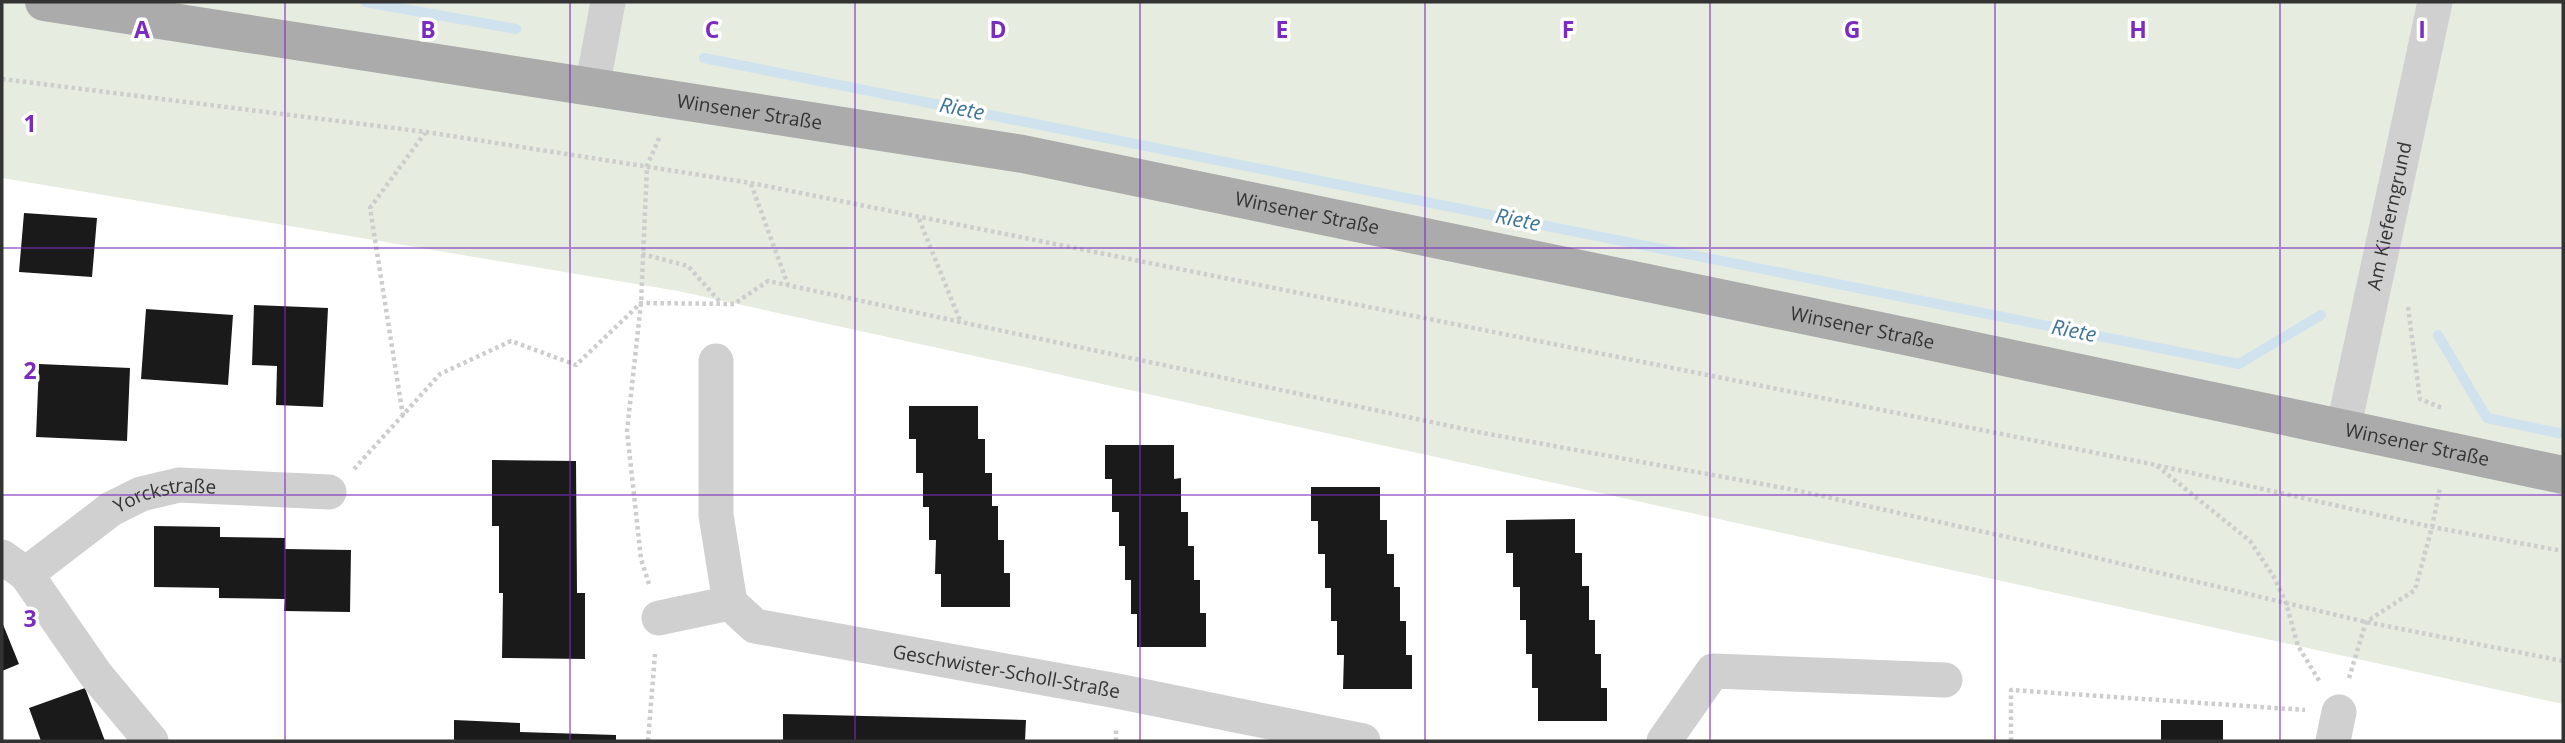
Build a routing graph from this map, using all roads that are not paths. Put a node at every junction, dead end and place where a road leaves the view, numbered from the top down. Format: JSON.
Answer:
{"nodes":[{"id":1,"x":44,"y":2,"type":"edge"},
{"id":2,"x":608,"y":2,"type":"edge"},
{"id":3,"x":2435,"y":2,"type":"edge"},
{"id":4,"x":592,"y":88,"type":"junction"},
{"id":5,"x":716,"y":361,"type":"dead end"},
{"id":6,"x":2343,"y":430,"type":"junction"},
{"id":7,"x":2563,"y":475,"type":"edge"},
{"id":8,"x":329,"y":492,"type":"road end"},
{"id":9,"x":14,"y":566,"type":"edge"},
{"id":10,"x":730,"y":603,"type":"junction"},
{"id":11,"x":659,"y":618,"type":"road end"},
{"id":12,"x":1945,"y":680,"type":"dead end"},
{"id":13,"x":1206,"y":726,"type":"edge"},
{"id":14,"x":151,"y":741,"type":"edge"},
{"id":15,"x":1363,"y":741,"type":"edge"},
{"id":16,"x":1664,"y":741,"type":"edge"}],
"edges":[{"from":1,"to":4,"type":"main road","name":"Winsener Straße"},
{"from":2,"to":4,"type":"street"},
{"from":3,"to":6,"type":"street","name":"Am Kieferngrund"},
{"from":4,"to":6,"type":"main road","name":"Winsener Straße"},
{"from":5,"to":10,"type":"street"},
{"from":6,"to":7,"type":"main road","name":"Winsener Straße"},
{"from":8,"to":9,"type":"street","name":"Yorckstraße"},
{"from":9,"to":14,"type":"street","name":"Yorckstraße"},
{"from":10,"to":11,"type":"street"},
{"from":10,"to":13,"type":"street","name":"Geschwister-Scholl-Straße"},
{"from":12,"to":16,"type":"street"},
{"from":13,"to":15,"type":"street","name":"Geschwister-Scholl-Straße"}]}
